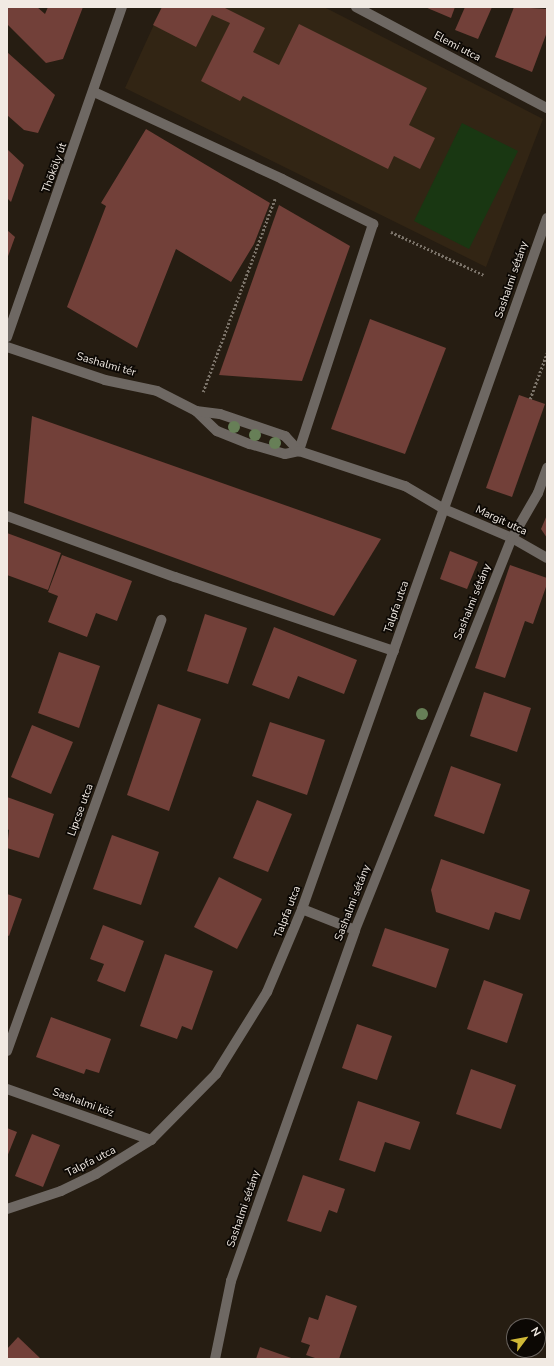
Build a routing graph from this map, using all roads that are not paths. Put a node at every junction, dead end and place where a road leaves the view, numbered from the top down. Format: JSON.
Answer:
{"nodes":[{"id":1,"x":122,"y":7,"type":"edge"},
{"id":2,"x":362,"y":8,"type":"edge"},
{"id":3,"x":94,"y":92,"type":"junction"},
{"id":4,"x":547,"y":108,"type":"edge"},
{"id":5,"x":547,"y":218,"type":"edge"},
{"id":6,"x":7,"y":337,"type":"edge"},
{"id":7,"x":7,"y":347,"type":"edge"},
{"id":8,"x":196,"y":411,"type":"junction"},
{"id":9,"x":299,"y":451,"type":"junction"},
{"id":10,"x":547,"y":468,"type":"edge"},
{"id":11,"x":444,"y":509,"type":"junction"},
{"id":12,"x":7,"y":516,"type":"edge"},
{"id":13,"x":512,"y":538,"type":"junction"},
{"id":14,"x":547,"y":558,"type":"edge"},
{"id":15,"x":161,"y":620,"type":"dead end"},
{"id":16,"x":394,"y":651,"type":"junction"},
{"id":17,"x":302,"y":909,"type":"junction"},
{"id":18,"x":355,"y":930,"type":"junction"},
{"id":19,"x":7,"y":1051,"type":"edge"},
{"id":20,"x":7,"y":1089,"type":"edge"},
{"id":21,"x":151,"y":1140,"type":"junction"},
{"id":22,"x":7,"y":1209,"type":"edge"},
{"id":23,"x":215,"y":1359,"type":"edge"}],
"edges":[{"from":1,"to":3,"type":"street","name":"Thököly út"},
{"from":2,"to":4,"type":"street","name":"Elemi utca"},
{"from":3,"to":6,"type":"street","name":"Thököly út"},
{"from":3,"to":9,"type":"street"},
{"from":5,"to":11,"type":"street","name":"Sashalmi sétány"},
{"from":7,"to":8,"type":"street","name":"Sashalmi tér"},
{"from":8,"to":9,"type":"street","name":"Sashalmi tér"},
{"from":8,"to":9,"type":"street","name":"Sashalmi tér"},
{"from":9,"to":11,"type":"street","name":"Sashalmi tér"},
{"from":10,"to":13,"type":"street","name":"Sashalmi sétány"},
{"from":11,"to":13,"type":"street","name":"Margit utca"},
{"from":11,"to":16,"type":"street","name":"Talpfa utca"},
{"from":12,"to":16,"type":"street"},
{"from":13,"to":14,"type":"street","name":"Margit utca"},
{"from":13,"to":18,"type":"street","name":"Sashalmi sétány"},
{"from":15,"to":19,"type":"street","name":"Lipcse utca"},
{"from":16,"to":17,"type":"street","name":"Talpfa utca"},
{"from":17,"to":18,"type":"street"},
{"from":17,"to":21,"type":"street","name":"Talpfa utca"},
{"from":18,"to":23,"type":"street","name":"Sashalmi sétány"},
{"from":20,"to":21,"type":"street","name":"Sashalmi köz"},
{"from":21,"to":22,"type":"street","name":"Talpfa utca"}]}
